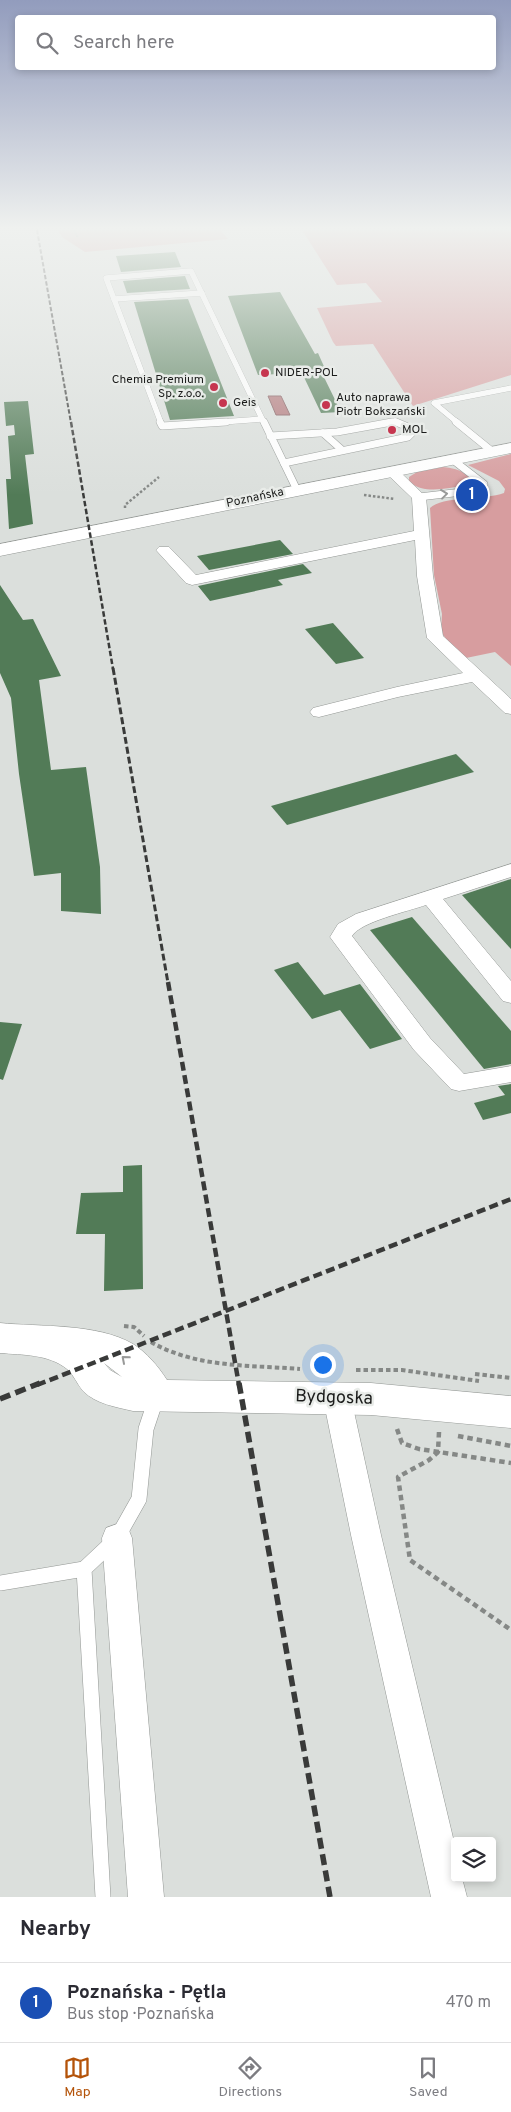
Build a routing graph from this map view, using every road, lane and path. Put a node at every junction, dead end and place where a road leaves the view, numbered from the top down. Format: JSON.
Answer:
{"nodes":[{"id":1,"x":121,"y":319,"type":"edge"},
{"id":2,"x":214,"y":319,"type":"edge"},
{"id":3,"x":511,"y":388,"type":"edge"},
{"id":4,"x":262,"y":419,"type":"junction"},
{"id":5,"x":360,"y":427,"type":"junction"},
{"id":6,"x":366,"y":432,"type":"dead end"},
{"id":7,"x":323,"y":433,"type":"junction"},
{"id":8,"x":270,"y":436,"type":"junction"},
{"id":9,"x":372,"y":438,"type":"dead end"},
{"id":10,"x":378,"y":443,"type":"junction"},
{"id":11,"x":511,"y":448,"type":"edge"},
{"id":12,"x":341,"y":450,"type":"junction"},
{"id":13,"x":493,"y":452,"type":"junction"},
{"id":14,"x":454,"y":460,"type":"junction"},
{"id":15,"x":284,"y":463,"type":"junction"},
{"id":16,"x":392,"y":472,"type":"junction"},
{"id":17,"x":159,"y":477,"type":"dead end"},
{"id":18,"x":297,"y":490,"type":"junction"},
{"id":19,"x":419,"y":497,"type":"junction"},
{"id":20,"x":126,"y":526,"type":"junction"},
{"id":21,"x":421,"y":534,"type":"junction"},
{"id":22,"x":0,"y":550,"type":"edge"},
{"id":23,"x":164,"y":550,"type":"dead end"},
{"id":24,"x":474,"y":676,"type":"junction"},
{"id":25,"x":511,"y":709,"type":"edge"},
{"id":26,"x":319,"y":712,"type":"dead end"},
{"id":27,"x":511,"y":870,"type":"edge"},
{"id":28,"x":430,"y":897,"type":"junction"},
{"id":29,"x":511,"y":996,"type":"edge"},
{"id":30,"x":511,"y":1074,"type":"edge"},
{"id":31,"x":115,"y":1326,"type":"dead end"},
{"id":32,"x":0,"y":1338,"type":"edge"},
{"id":33,"x":302,"y":1369,"type":"dead end"},
{"id":34,"x":475,"y":1374,"type":"dead end"},
{"id":35,"x":469,"y":1378,"type":"dead end"},
{"id":36,"x":511,"y":1378,"type":"edge"},
{"id":37,"x":342,"y":1384,"type":"junction"},
{"id":38,"x":401,"y":1385,"type":"junction"},
{"id":39,"x":157,"y":1395,"type":"junction"},
{"id":40,"x":511,"y":1412,"type":"edge"},
{"id":41,"x":439,"y":1432,"type":"dead end"},
{"id":42,"x":438,"y":1452,"type":"junction"},
{"id":43,"x":511,"y":1462,"type":"edge"},
{"id":44,"x":117,"y":1538,"type":"junction"},
{"id":45,"x":84,"y":1569,"type":"junction"},
{"id":46,"x":0,"y":1583,"type":"edge"},
{"id":47,"x":511,"y":1630,"type":"edge"},
{"id":48,"x":103,"y":1897,"type":"edge"},
{"id":49,"x":146,"y":1897,"type":"edge"},
{"id":50,"x":449,"y":1897,"type":"edge"}],
"edges":[{"from":1,"to":4,"type":"lane"},
{"from":2,"to":4,"type":"lane"},
{"from":3,"to":13,"type":"lane"},
{"from":4,"to":8,"type":"lane"},
{"from":5,"to":6,"type":"lane"},
{"from":5,"to":7,"type":"lane"},
{"from":5,"to":10,"type":"lane"},
{"from":7,"to":8,"type":"lane"},
{"from":7,"to":12,"type":"lane"},
{"from":8,"to":15,"type":"lane"},
{"from":9,"to":10,"type":"lane"},
{"from":10,"to":12,"type":"lane"},
{"from":11,"to":13,"type":"main road","name":"Poznańska"},
{"from":12,"to":15,"type":"lane"},
{"from":13,"to":14,"type":"main road","name":"Poznańska"},
{"from":14,"to":16,"type":"main road","name":"Poznańska"},
{"from":19,"to":14,"type":"lane","one_way":true},
{"from":15,"to":18,"type":"lane"},
{"from":16,"to":18,"type":"main road","name":"Poznańska"},
{"from":16,"to":19,"type":"street"},
{"from":17,"to":20,"type":"path"},
{"from":18,"to":20,"type":"main road","name":"Poznańska"},
{"from":19,"to":21,"type":"street"},
{"from":20,"to":22,"type":"main road","name":"Poznańska"},
{"from":21,"to":23,"type":"street"},
{"from":21,"to":24,"type":"street"},
{"from":24,"to":25,"type":"street"},
{"from":24,"to":26,"type":"street"},
{"from":27,"to":28,"type":"street"},
{"from":28,"to":29,"type":"street"},
{"from":28,"to":30,"type":"street"},
{"from":31,"to":33,"type":"path"},
{"from":32,"to":39,"type":"main road","name":"Bydgoska"},
{"from":34,"to":36,"type":"path"},
{"from":35,"to":38,"type":"path"},
{"from":37,"to":38,"type":"main road","name":"Bydgoska"},
{"from":37,"to":38,"type":"path"},
{"from":37,"to":39,"type":"main road","name":"Bydgoska"},
{"from":37,"to":50,"type":"street"},
{"from":38,"to":40,"type":"main road","name":"Bydgoska"},
{"from":38,"to":42,"type":"path"},
{"from":39,"to":44,"type":"lane"},
{"from":41,"to":42,"type":"path"},
{"from":42,"to":43,"type":"path"},
{"from":42,"to":47,"type":"path"},
{"from":44,"to":45,"type":"lane"},
{"from":44,"to":49,"type":"street"},
{"from":45,"to":46,"type":"lane"},
{"from":45,"to":48,"type":"lane"}]}
